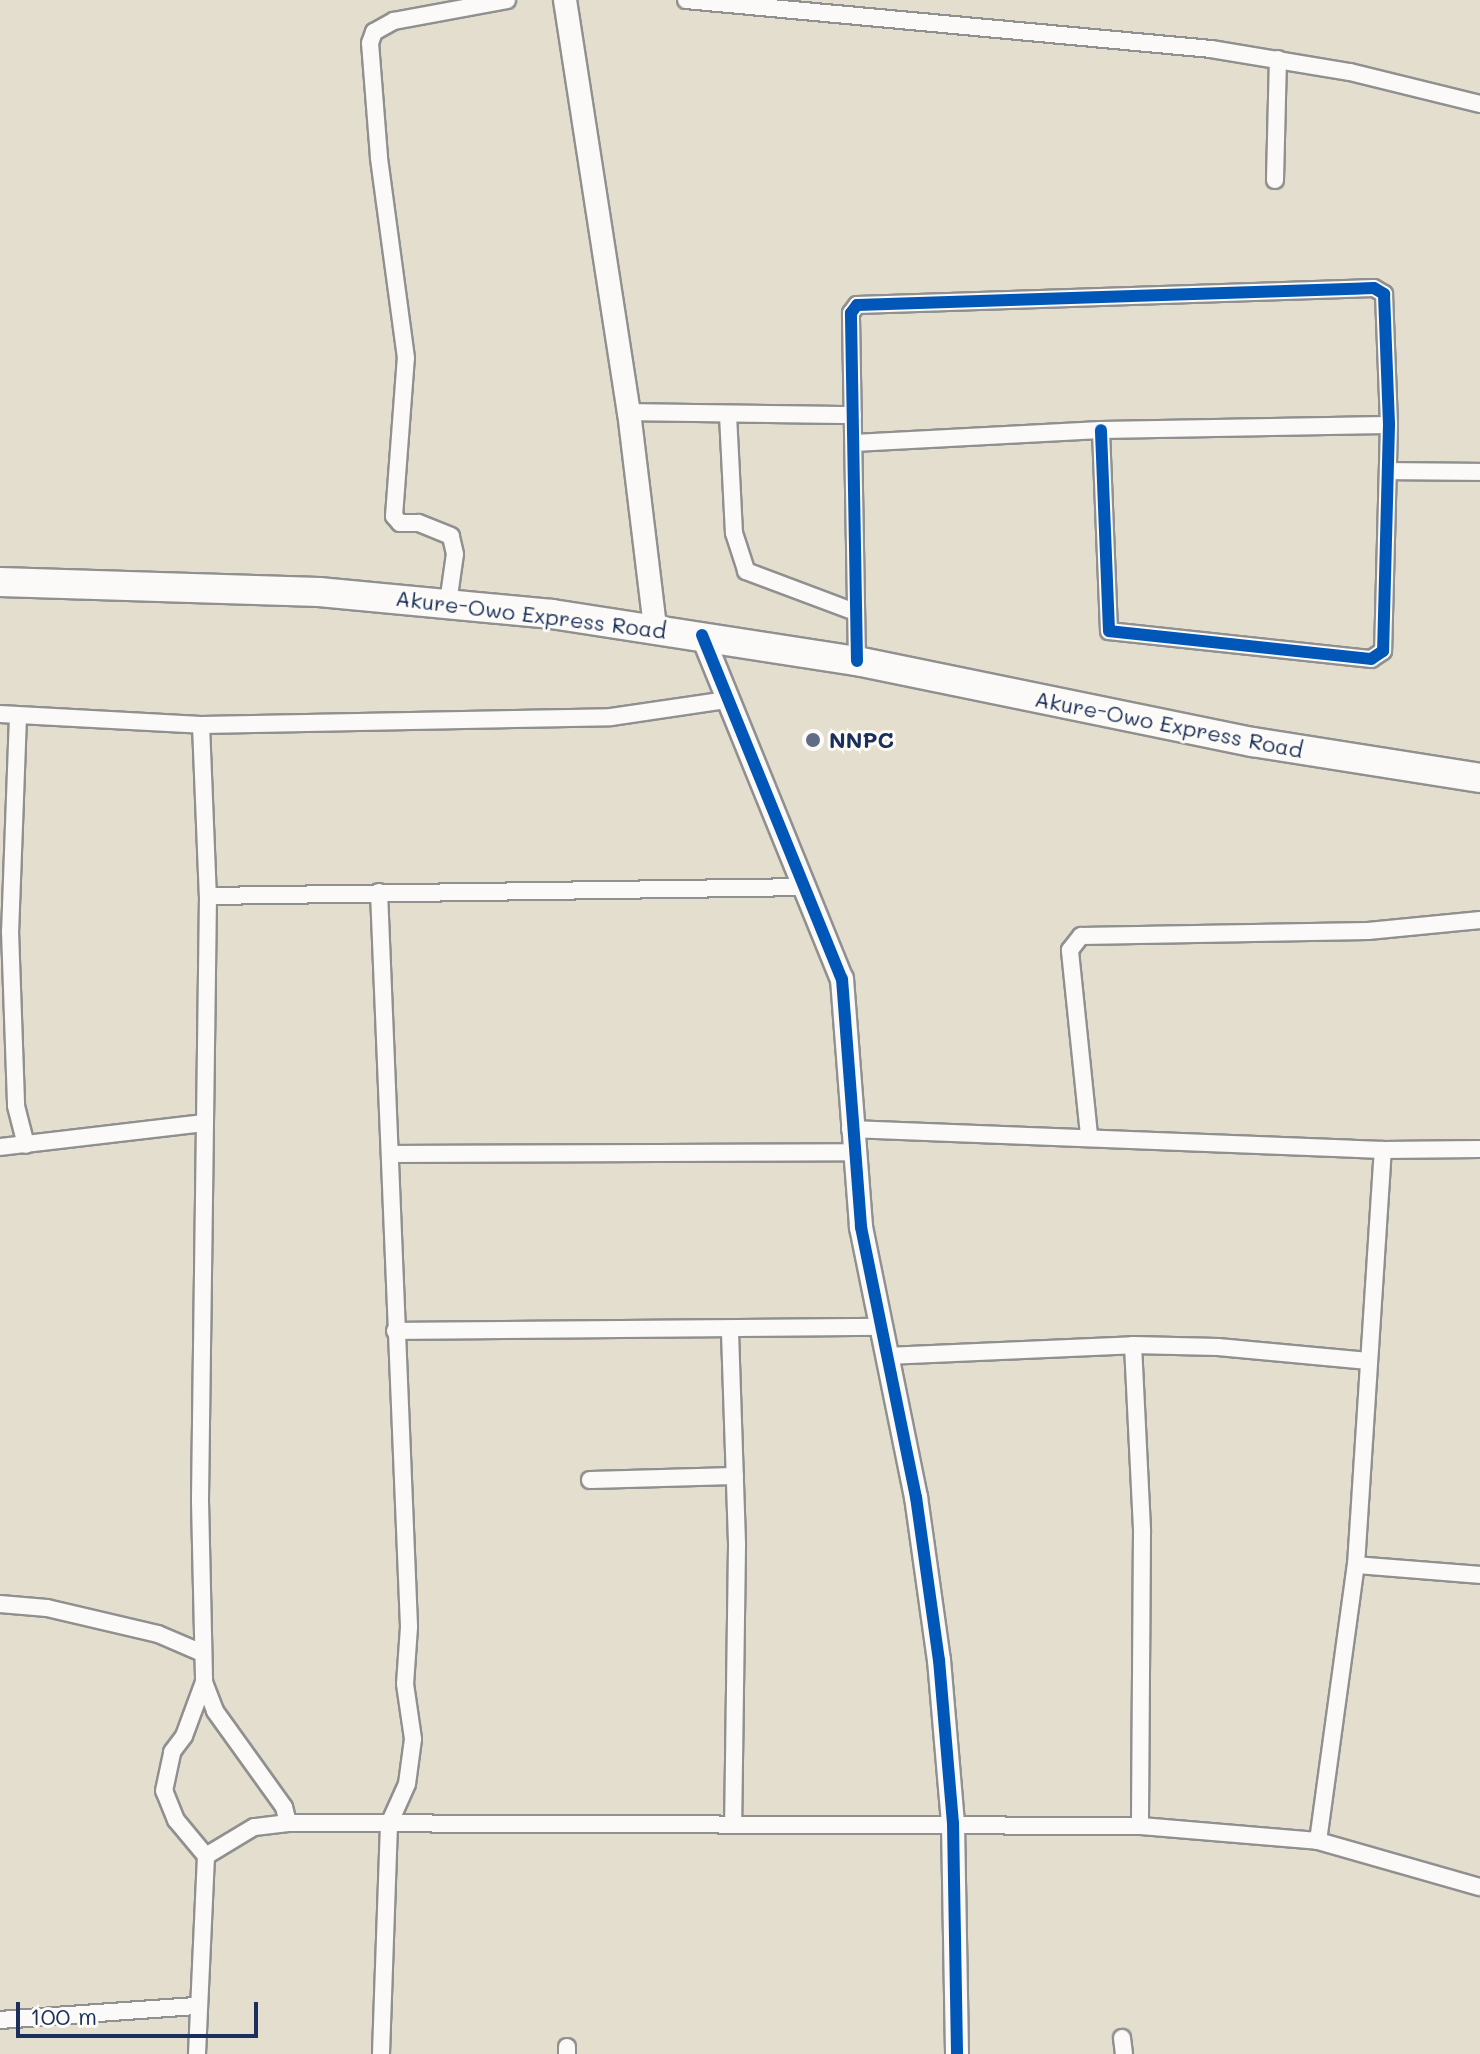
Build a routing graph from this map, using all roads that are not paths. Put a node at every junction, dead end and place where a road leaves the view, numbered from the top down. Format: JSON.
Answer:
{"nodes":[{"id":1,"x":507,"y":0,"type":"edge"},
{"id":2,"x":565,"y":0,"type":"edge"},
{"id":3,"x":686,"y":0,"type":"edge"},
{"id":4,"x":1278,"y":59,"type":"junction"},
{"id":5,"x":1480,"y":104,"type":"edge"},
{"id":6,"x":1275,"y":180,"type":"dead end"},
{"id":7,"x":629,"y":412,"type":"junction"},
{"id":8,"x":728,"y":415,"type":"junction"},
{"id":9,"x":853,"y":415,"type":"junction"},
{"id":10,"x":1389,"y":425,"type":"junction"},
{"id":11,"x":1101,"y":430,"type":"junction"},
{"id":12,"x":854,"y":443,"type":"junction"},
{"id":13,"x":1388,"y":471,"type":"junction"},
{"id":14,"x":1480,"y":472,"type":"edge"},
{"id":15,"x":0,"y":582,"type":"edge"},
{"id":16,"x":448,"y":603,"type":"junction"},
{"id":17,"x":855,"y":612,"type":"junction"},
{"id":18,"x":655,"y":628,"type":"junction"},
{"id":19,"x":702,"y":635,"type":"junction"},
{"id":20,"x":857,"y":661,"type":"junction"},
{"id":21,"x":726,"y":700,"type":"junction"},
{"id":22,"x":0,"y":714,"type":"edge"},
{"id":23,"x":18,"y":716,"type":"junction"},
{"id":24,"x":201,"y":725,"type":"junction"},
{"id":25,"x":1480,"y":778,"type":"edge"},
{"id":26,"x":807,"y":887,"type":"junction"},
{"id":27,"x":379,"y":892,"type":"junction"},
{"id":28,"x":208,"y":896,"type":"junction"},
{"id":29,"x":5,"y":920,"type":"edge"},
{"id":30,"x":1480,"y":920,"type":"edge"},
{"id":31,"x":205,"y":1123,"type":"junction"},
{"id":32,"x":850,"y":1129,"type":"junction"},
{"id":33,"x":1089,"y":1135,"type":"junction"},
{"id":34,"x":26,"y":1145,"type":"junction"},
{"id":35,"x":0,"y":1147,"type":"edge"},
{"id":36,"x":1480,"y":1149,"type":"edge"},
{"id":37,"x":1383,"y":1150,"type":"junction"},
{"id":38,"x":852,"y":1152,"type":"junction"},
{"id":39,"x":393,"y":1154,"type":"junction"},
{"id":40,"x":877,"y":1327,"type":"junction"},
{"id":41,"x":395,"y":1331,"type":"junction"},
{"id":42,"x":730,"y":1332,"type":"junction"},
{"id":43,"x":1133,"y":1345,"type":"junction"},
{"id":44,"x":886,"y":1356,"type":"junction"},
{"id":45,"x":1368,"y":1361,"type":"junction"},
{"id":46,"x":735,"y":1476,"type":"junction"},
{"id":47,"x":590,"y":1480,"type":"dead end"},
{"id":48,"x":1356,"y":1565,"type":"junction"},
{"id":49,"x":1480,"y":1575,"type":"edge"},
{"id":50,"x":0,"y":1604,"type":"edge"},
{"id":51,"x":200,"y":1652,"type":"junction"},
{"id":52,"x":204,"y":1682,"type":"junction"},
{"id":53,"x":288,"y":1823,"type":"junction"},
{"id":54,"x":953,"y":1823,"type":"junction"},
{"id":55,"x":389,"y":1824,"type":"junction"},
{"id":56,"x":733,"y":1825,"type":"junction"},
{"id":57,"x":1140,"y":1826,"type":"junction"},
{"id":58,"x":1318,"y":1841,"type":"junction"},
{"id":59,"x":206,"y":1856,"type":"junction"},
{"id":60,"x":1480,"y":1887,"type":"edge"},
{"id":61,"x":196,"y":2006,"type":"junction"},
{"id":62,"x":0,"y":2020,"type":"edge"},
{"id":63,"x":197,"y":2054,"type":"edge"},
{"id":64,"x":381,"y":2054,"type":"edge"},
{"id":65,"x":957,"y":2054,"type":"edge"}],
"edges":[{"from":1,"to":16,"type":"street"},
{"from":2,"to":7,"type":"street"},
{"from":3,"to":4,"type":"street"},
{"from":4,"to":5,"type":"street"},
{"from":4,"to":6,"type":"street"},
{"from":7,"to":8,"type":"street"},
{"from":7,"to":18,"type":"street"},
{"from":8,"to":9,"type":"street"},
{"from":8,"to":17,"type":"street"},
{"from":9,"to":10,"type":"street"},
{"from":9,"to":12,"type":"street"},
{"from":10,"to":11,"type":"street"},
{"from":10,"to":13,"type":"street"},
{"from":11,"to":12,"type":"street"},
{"from":11,"to":13,"type":"street"},
{"from":12,"to":17,"type":"street"},
{"from":13,"to":14,"type":"street"},
{"from":15,"to":16,"type":"highway","name":"Akure-Owo Express Road"},
{"from":16,"to":18,"type":"highway","name":"Akure-Owo Express Road"},
{"from":17,"to":20,"type":"street"},
{"from":18,"to":19,"type":"highway","name":"Akure-Owo Express Road"},
{"from":19,"to":20,"type":"highway","name":"Akure-Owo Express Road"},
{"from":19,"to":21,"type":"street"},
{"from":20,"to":25,"type":"highway","name":"Akure-Owo Express Road"},
{"from":21,"to":24,"type":"street"},
{"from":21,"to":26,"type":"street"},
{"from":22,"to":23,"type":"street"},
{"from":23,"to":24,"type":"street"},
{"from":23,"to":29,"type":"street"},
{"from":24,"to":28,"type":"street"},
{"from":26,"to":27,"type":"street"},
{"from":26,"to":32,"type":"street"},
{"from":27,"to":28,"type":"street"},
{"from":27,"to":39,"type":"street"},
{"from":28,"to":31,"type":"street"},
{"from":29,"to":34,"type":"street"},
{"from":30,"to":33,"type":"street"},
{"from":31,"to":34,"type":"street"},
{"from":31,"to":51,"type":"street"},
{"from":32,"to":33,"type":"street"},
{"from":32,"to":38,"type":"street"},
{"from":33,"to":37,"type":"street"},
{"from":34,"to":35,"type":"street"},
{"from":36,"to":37,"type":"street"},
{"from":37,"to":45,"type":"street"},
{"from":38,"to":39,"type":"street"},
{"from":38,"to":40,"type":"street"},
{"from":39,"to":41,"type":"street"},
{"from":40,"to":42,"type":"street"},
{"from":40,"to":44,"type":"street"},
{"from":41,"to":42,"type":"street"},
{"from":41,"to":55,"type":"street"},
{"from":42,"to":46,"type":"street"},
{"from":43,"to":44,"type":"street"},
{"from":43,"to":45,"type":"street"},
{"from":43,"to":57,"type":"street"},
{"from":44,"to":54,"type":"street"},
{"from":45,"to":48,"type":"street"},
{"from":46,"to":47,"type":"street"},
{"from":46,"to":56,"type":"street"},
{"from":48,"to":49,"type":"street"},
{"from":48,"to":58,"type":"street"},
{"from":50,"to":51,"type":"street"},
{"from":51,"to":52,"type":"street"},
{"from":52,"to":53,"type":"street"},
{"from":52,"to":59,"type":"street"},
{"from":53,"to":55,"type":"street"},
{"from":53,"to":59,"type":"street"},
{"from":54,"to":56,"type":"street"},
{"from":54,"to":57,"type":"street"},
{"from":54,"to":65,"type":"street"},
{"from":55,"to":56,"type":"street"},
{"from":55,"to":64,"type":"street"},
{"from":57,"to":58,"type":"street"},
{"from":58,"to":60,"type":"street"},
{"from":59,"to":61,"type":"street"},
{"from":61,"to":62,"type":"street"},
{"from":61,"to":63,"type":"street"}]}
